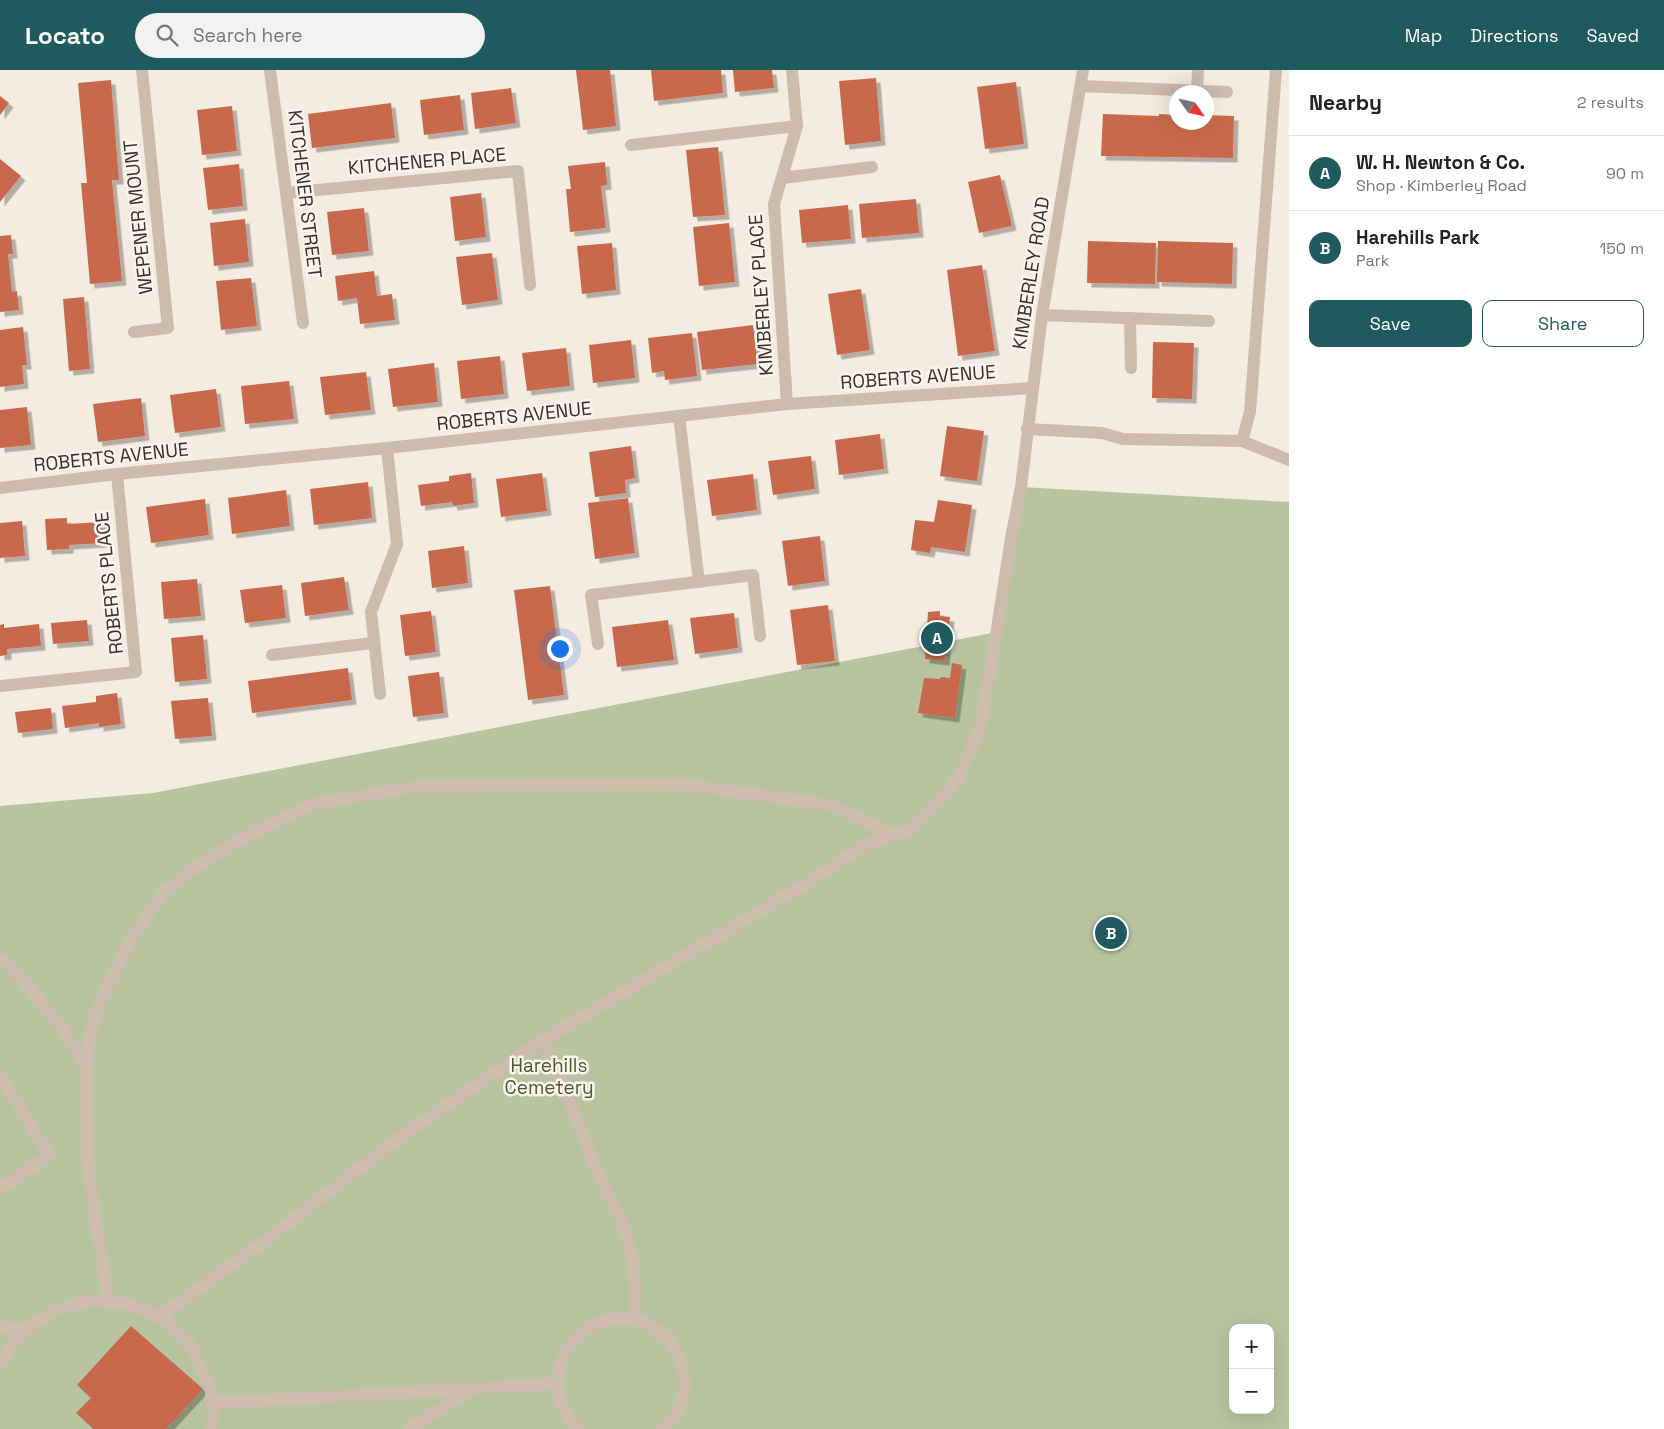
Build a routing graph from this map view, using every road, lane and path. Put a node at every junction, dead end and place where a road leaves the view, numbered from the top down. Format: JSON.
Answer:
{"nodes":[{"id":1,"x":142,"y":70,"type":"edge"},
{"id":2,"x":270,"y":70,"type":"edge"},
{"id":3,"x":792,"y":70,"type":"edge"},
{"id":4,"x":1083,"y":70,"type":"edge"},
{"id":5,"x":1198,"y":70,"type":"edge"},
{"id":6,"x":1276,"y":70,"type":"edge"},
{"id":7,"x":1197,"y":85,"type":"edge"},
{"id":8,"x":1081,"y":86,"type":"junction"},
{"id":9,"x":1169,"y":90,"type":"edge"},
{"id":10,"x":1214,"y":92,"type":"edge"},
{"id":11,"x":1227,"y":92,"type":"dead end"},
{"id":12,"x":796,"y":126,"type":"junction"},
{"id":13,"x":631,"y":145,"type":"dead end"},
{"id":14,"x":872,"y":167,"type":"dead end"},
{"id":15,"x":782,"y":178,"type":"junction"},
{"id":16,"x":286,"y":193,"type":"junction"},
{"id":17,"x":530,"y":285,"type":"dead end"},
{"id":18,"x":1042,"y":315,"type":"junction"},
{"id":19,"x":1130,"y":318,"type":"junction"},
{"id":20,"x":1208,"y":321,"type":"dead end"},
{"id":21,"x":303,"y":323,"type":"dead end"},
{"id":22,"x":134,"y":332,"type":"dead end"},
{"id":23,"x":1131,"y":368,"type":"dead end"},
{"id":24,"x":1032,"y":388,"type":"junction"},
{"id":25,"x":787,"y":404,"type":"junction"},
{"id":26,"x":678,"y":416,"type":"junction"},
{"id":27,"x":1027,"y":429,"type":"junction"},
{"id":28,"x":1242,"y":441,"type":"junction"},
{"id":29,"x":387,"y":448,"type":"junction"},
{"id":30,"x":1289,"y":460,"type":"edge"},
{"id":31,"x":117,"y":474,"type":"junction"},
{"id":32,"x":0,"y":488,"type":"edge"},
{"id":33,"x":698,"y":582,"type":"junction"},
{"id":34,"x":760,"y":636,"type":"dead end"},
{"id":35,"x":373,"y":643,"type":"junction"},
{"id":36,"x":598,"y":644,"type":"dead end"},
{"id":37,"x":272,"y":655,"type":"dead end"},
{"id":38,"x":0,"y":686,"type":"edge"},
{"id":39,"x":380,"y":694,"type":"dead end"},
{"id":40,"x":894,"y":835,"type":"junction"},
{"id":41,"x":0,"y":959,"type":"edge"},
{"id":42,"x":544,"y":1039,"type":"junction"},
{"id":43,"x":86,"y":1067,"type":"junction"},
{"id":44,"x":1,"y":1077,"type":"edge"},
{"id":45,"x":0,"y":1189,"type":"edge"},
{"id":46,"x":110,"y":1302,"type":"junction"},
{"id":47,"x":160,"y":1317,"type":"junction"},
{"id":48,"x":634,"y":1320,"type":"junction"},
{"id":49,"x":0,"y":1325,"type":"edge"},
{"id":50,"x":22,"y":1332,"type":"junction"},
{"id":51,"x":0,"y":1364,"type":"edge"},
{"id":52,"x":558,"y":1382,"type":"junction"},
{"id":53,"x":472,"y":1388,"type":"junction"},
{"id":54,"x":212,"y":1403,"type":"junction"},
{"id":55,"x":210,"y":1429,"type":"edge"},
{"id":56,"x":409,"y":1429,"type":"edge"},
{"id":57,"x":580,"y":1429,"type":"edge"},
{"id":58,"x":662,"y":1429,"type":"edge"}],
"edges":[{"from":1,"to":22,"type":"street","name":"WEPENER MOUNT"},
{"from":2,"to":16,"type":"street","name":"KITCHENER STREET"},
{"from":3,"to":12,"type":"street","name":"KIMBERLEY PLACE"},
{"from":4,"to":8,"type":"street","name":"KIMBERLEY ROAD"},
{"from":5,"to":7,"type":"street"},
{"from":6,"to":28,"type":"street"},
{"from":8,"to":9,"type":"street"},
{"from":8,"to":18,"type":"street","name":"KIMBERLEY ROAD"},
{"from":10,"to":11,"type":"street"},
{"from":12,"to":13,"type":"street"},
{"from":12,"to":15,"type":"street","name":"KIMBERLEY PLACE"},
{"from":14,"to":15,"type":"street"},
{"from":15,"to":25,"type":"street","name":"KIMBERLEY PLACE"},
{"from":16,"to":17,"type":"street","name":"KITCHENER PLACE"},
{"from":16,"to":21,"type":"street","name":"KITCHENER STREET"},
{"from":18,"to":19,"type":"street"},
{"from":18,"to":24,"type":"street","name":"KIMBERLEY ROAD"},
{"from":19,"to":20,"type":"street"},
{"from":19,"to":23,"type":"street"},
{"from":24,"to":25,"type":"street","name":"ROBERTS AVENUE"},
{"from":24,"to":27,"type":"street","name":"KIMBERLEY ROAD"},
{"from":25,"to":26,"type":"street","name":"ROBERTS AVENUE"},
{"from":26,"to":29,"type":"street","name":"ROBERTS AVENUE"},
{"from":26,"to":33,"type":"street"},
{"from":27,"to":28,"type":"street"},
{"from":27,"to":40,"type":"street","name":"KIMBERLEY ROAD"},
{"from":28,"to":30,"type":"street"},
{"from":29,"to":31,"type":"street","name":"ROBERTS AVENUE"},
{"from":29,"to":35,"type":"street"},
{"from":31,"to":32,"type":"street","name":"ROBERTS AVENUE"},
{"from":31,"to":38,"type":"street","name":"ROBERTS PLACE"},
{"from":33,"to":34,"type":"street"},
{"from":33,"to":36,"type":"street"},
{"from":35,"to":37,"type":"street"},
{"from":35,"to":39,"type":"street"},
{"from":40,"to":42,"type":"street","name":"KIMBERLEY ROAD"},
{"from":40,"to":43,"type":"street"},
{"from":41,"to":43,"type":"street"},
{"from":42,"to":47,"type":"street","name":"KIMBERLEY ROAD"},
{"from":42,"to":48,"type":"street"},
{"from":43,"to":46,"type":"street"},
{"from":44,"to":45,"type":"street"},
{"from":46,"to":47,"type":"street"},
{"from":46,"to":50,"type":"street"},
{"from":47,"to":54,"type":"street"},
{"from":48,"to":52,"type":"street"},
{"from":48,"to":58,"type":"street"},
{"from":49,"to":50,"type":"street"},
{"from":50,"to":51,"type":"street"},
{"from":52,"to":53,"type":"street"},
{"from":52,"to":57,"type":"street"},
{"from":53,"to":54,"type":"street"},
{"from":53,"to":56,"type":"street"},
{"from":54,"to":55,"type":"street"}]}
